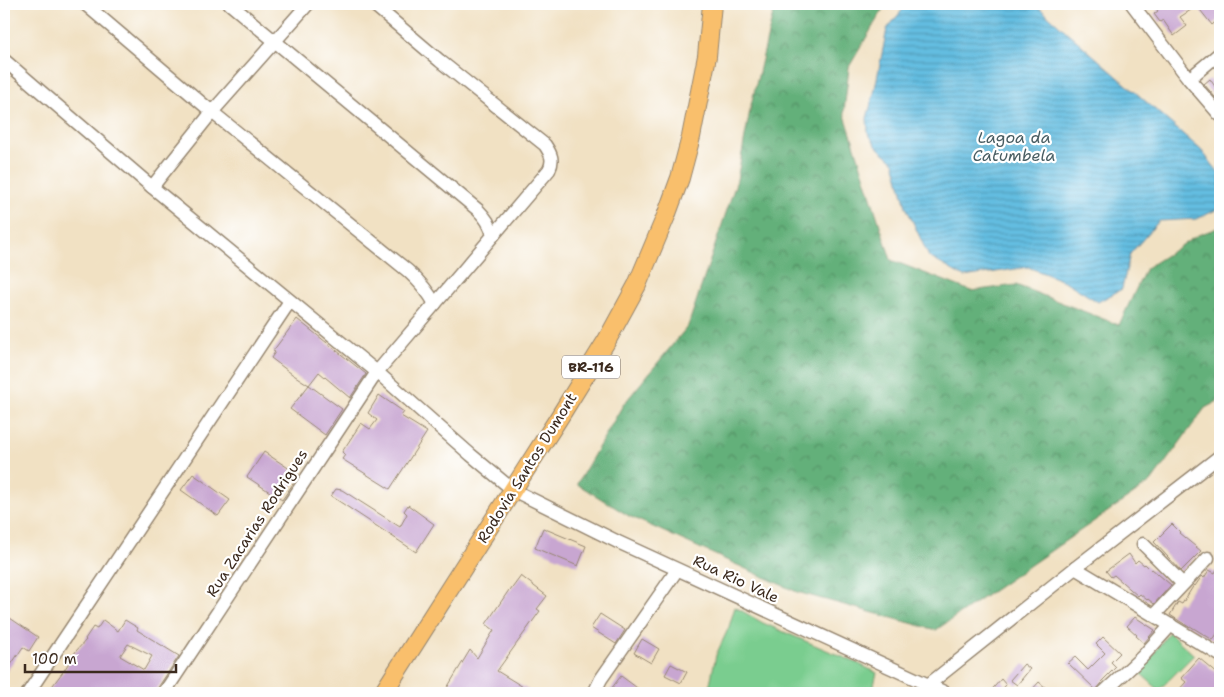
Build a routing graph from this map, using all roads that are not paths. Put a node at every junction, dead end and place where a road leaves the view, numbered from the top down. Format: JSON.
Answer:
{"nodes":[{"id":1,"x":85,"y":4,"type":"edge"},
{"id":2,"x":230,"y":4,"type":"edge"},
{"id":3,"x":308,"y":4,"type":"edge"},
{"id":4,"x":373,"y":4,"type":"edge"},
{"id":5,"x":712,"y":4,"type":"edge"},
{"id":6,"x":1132,"y":4,"type":"edge"},
{"id":7,"x":275,"y":42,"type":"junction"},
{"id":8,"x":1220,"y":54,"type":"edge"},
{"id":9,"x":4,"y":60,"type":"edge"},
{"id":10,"x":1189,"y":79,"type":"junction"},
{"id":11,"x":212,"y":112,"type":"junction"},
{"id":12,"x":1220,"y":116,"type":"edge"},
{"id":13,"x":152,"y":187,"type":"junction"},
{"id":14,"x":493,"y":235,"type":"junction"},
{"id":15,"x":290,"y":301,"type":"junction"},
{"id":16,"x":435,"y":304,"type":"junction"},
{"id":17,"x":377,"y":372,"type":"junction"},
{"id":18,"x":1220,"y":456,"type":"edge"},
{"id":19,"x":513,"y":490,"type":"junction"},
{"id":20,"x":1143,"y":544,"type":"dead end"},
{"id":21,"x":1208,"y":558,"type":"dead end"},
{"id":22,"x":1075,"y":568,"type":"junction"},
{"id":23,"x":677,"y":570,"type":"junction"},
{"id":24,"x":1183,"y":584,"type":"junction"},
{"id":25,"x":1154,"y":615,"type":"junction"},
{"id":26,"x":1171,"y":625,"type":"junction"},
{"id":27,"x":1217,"y":649,"type":"edge"},
{"id":28,"x":928,"y":685,"type":"junction"},
{"id":29,"x":28,"y":693,"type":"edge"},
{"id":30,"x":164,"y":693,"type":"edge"},
{"id":31,"x":383,"y":693,"type":"edge"},
{"id":32,"x":594,"y":693,"type":"edge"},
{"id":33,"x":946,"y":693,"type":"edge"},
{"id":34,"x":1103,"y":693,"type":"edge"}],
"edges":[{"from":1,"to":11,"type":"street"},
{"from":2,"to":7,"type":"street"},
{"from":3,"to":7,"type":"street"},
{"from":4,"to":14,"type":"street","name":"Rua Zacarias Rodrigues"},
{"from":5,"to":19,"type":"highway","name":"Rodovia Santos Dumont","number":"BR-116"},
{"from":6,"to":10,"type":"street"},
{"from":7,"to":11,"type":"street"},
{"from":7,"to":14,"type":"street"},
{"from":8,"to":10,"type":"street"},
{"from":9,"to":13,"type":"street","name":"Rua Rio Vale"},
{"from":10,"to":12,"type":"street"},
{"from":11,"to":13,"type":"street"},
{"from":11,"to":16,"type":"street"},
{"from":13,"to":15,"type":"street","name":"Rua Rio Vale"},
{"from":14,"to":16,"type":"street","name":"Rua Zacarias Rodrigues"},
{"from":15,"to":17,"type":"street","name":"Rua Rio Vale"},
{"from":15,"to":29,"type":"street"},
{"from":16,"to":17,"type":"street","name":"Rua Zacarias Rodrigues"},
{"from":17,"to":19,"type":"street","name":"Rua Rio Vale"},
{"from":17,"to":30,"type":"street","name":"Rua Zacarias Rodrigues"},
{"from":18,"to":22,"type":"street"},
{"from":19,"to":23,"type":"street","name":"Rua Rio Vale"},
{"from":19,"to":31,"type":"highway","name":"Rodovia Santos Dumont","number":"BR-116"},
{"from":20,"to":24,"type":"street"},
{"from":21,"to":24,"type":"street"},
{"from":22,"to":25,"type":"street"},
{"from":22,"to":28,"type":"street"},
{"from":23,"to":28,"type":"street","name":"Rua Rio Vale"},
{"from":23,"to":32,"type":"street"},
{"from":24,"to":25,"type":"street"},
{"from":25,"to":26,"type":"street"},
{"from":26,"to":27,"type":"street"},
{"from":26,"to":34,"type":"street"},
{"from":28,"to":33,"type":"street","name":"Rua Rio Vale"}]}
